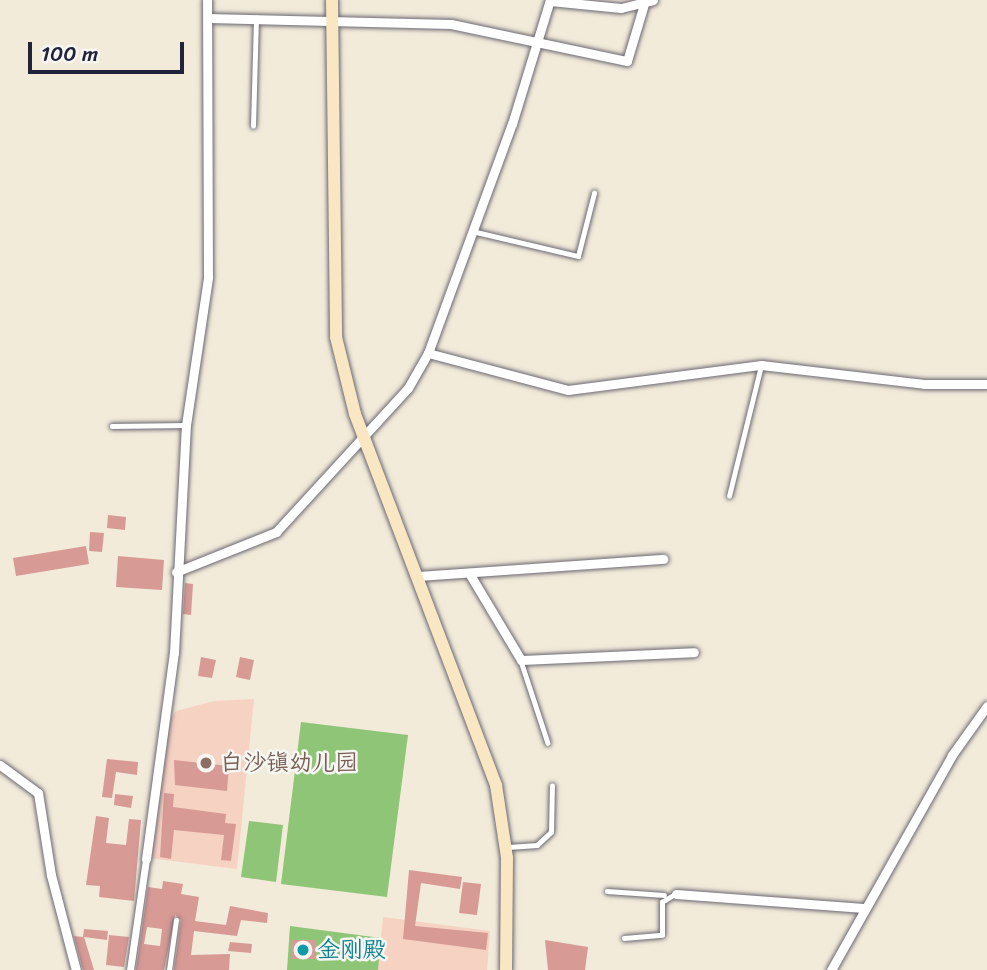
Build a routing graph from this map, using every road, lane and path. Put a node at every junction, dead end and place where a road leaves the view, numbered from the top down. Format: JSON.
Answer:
{"nodes":[{"id":1,"x":207,"y":0,"type":"edge"},
{"id":2,"x":332,"y":0,"type":"edge"},
{"id":3,"x":550,"y":1,"type":"edge"},
{"id":4,"x":648,"y":2,"type":"edge"},
{"id":5,"x":208,"y":18,"type":"junction"},
{"id":6,"x":256,"y":18,"type":"junction"},
{"id":7,"x":331,"y":24,"type":"junction"},
{"id":8,"x":540,"y":41,"type":"junction"},
{"id":9,"x":253,"y":126,"type":"dead end"},
{"id":10,"x":594,"y":193,"type":"dead end"},
{"id":11,"x":471,"y":231,"type":"junction"},
{"id":12,"x":428,"y":353,"type":"junction"},
{"id":13,"x":761,"y":365,"type":"junction"},
{"id":14,"x":987,"y":384,"type":"edge"},
{"id":15,"x":186,"y":425,"type":"junction"},
{"id":16,"x":112,"y":426,"type":"dead end"},
{"id":17,"x":365,"y":439,"type":"junction"},
{"id":18,"x":729,"y":496,"type":"dead end"},
{"id":19,"x":663,"y":559,"type":"dead end"},
{"id":20,"x":176,"y":572,"type":"junction"},
{"id":21,"x":469,"y":573,"type":"junction"},
{"id":22,"x":419,"y":576,"type":"junction"},
{"id":23,"x":694,"y":652,"type":"dead end"},
{"id":24,"x":521,"y":660,"type":"junction"},
{"id":25,"x":987,"y":706,"type":"edge"},
{"id":26,"x":548,"y":743,"type":"dead end"},
{"id":27,"x":0,"y":765,"type":"edge"},
{"id":28,"x":552,"y":786,"type":"dead end"},
{"id":29,"x":506,"y":847,"type":"junction"},
{"id":30,"x":146,"y":859,"type":"joint"},
{"id":31,"x":607,"y":891,"type":"dead end"},
{"id":32,"x":676,"y":894,"type":"joint"},
{"id":33,"x":664,"y":895,"type":"junction"},
{"id":34,"x":863,"y":908,"type":"junction"},
{"id":35,"x":176,"y":920,"type":"dead end"},
{"id":36,"x":624,"y":938,"type":"dead end"},
{"id":37,"x":76,"y":970,"type":"edge"},
{"id":38,"x":130,"y":970,"type":"edge"},
{"id":39,"x":169,"y":970,"type":"edge"},
{"id":40,"x":506,"y":970,"type":"edge"},
{"id":41,"x":831,"y":970,"type":"edge"}],
"edges":[{"from":1,"to":5,"type":"street"},
{"from":2,"to":7,"type":"main road"},
{"from":3,"to":4,"type":"street"},
{"from":3,"to":8,"type":"street"},
{"from":4,"to":8,"type":"street"},
{"from":5,"to":6,"type":"street"},
{"from":5,"to":15,"type":"street"},
{"from":6,"to":7,"type":"street"},
{"from":6,"to":9,"type":"lane"},
{"from":7,"to":8,"type":"street"},
{"from":7,"to":17,"type":"main road"},
{"from":8,"to":11,"type":"street"},
{"from":10,"to":11,"type":"lane"},
{"from":11,"to":12,"type":"street"},
{"from":12,"to":13,"type":"street"},
{"from":12,"to":17,"type":"street"},
{"from":13,"to":14,"type":"street"},
{"from":13,"to":18,"type":"lane"},
{"from":15,"to":16,"type":"lane"},
{"from":15,"to":20,"type":"street"},
{"from":17,"to":20,"type":"street"},
{"from":17,"to":22,"type":"main road"},
{"from":19,"to":21,"type":"street"},
{"from":20,"to":30,"type":"street"},
{"from":21,"to":22,"type":"street"},
{"from":21,"to":24,"type":"street"},
{"from":22,"to":29,"type":"main road"},
{"from":23,"to":24,"type":"street"},
{"from":24,"to":26,"type":"lane"},
{"from":25,"to":34,"type":"street"},
{"from":27,"to":37,"type":"street"},
{"from":28,"to":29,"type":"lane"},
{"from":29,"to":40,"type":"main road"},
{"from":30,"to":38,"type":"street"},
{"from":31,"to":33,"type":"lane"},
{"from":32,"to":33,"type":"lane"},
{"from":32,"to":34,"type":"street"},
{"from":33,"to":36,"type":"lane"},
{"from":34,"to":41,"type":"street"},
{"from":35,"to":39,"type":"lane"}]}
